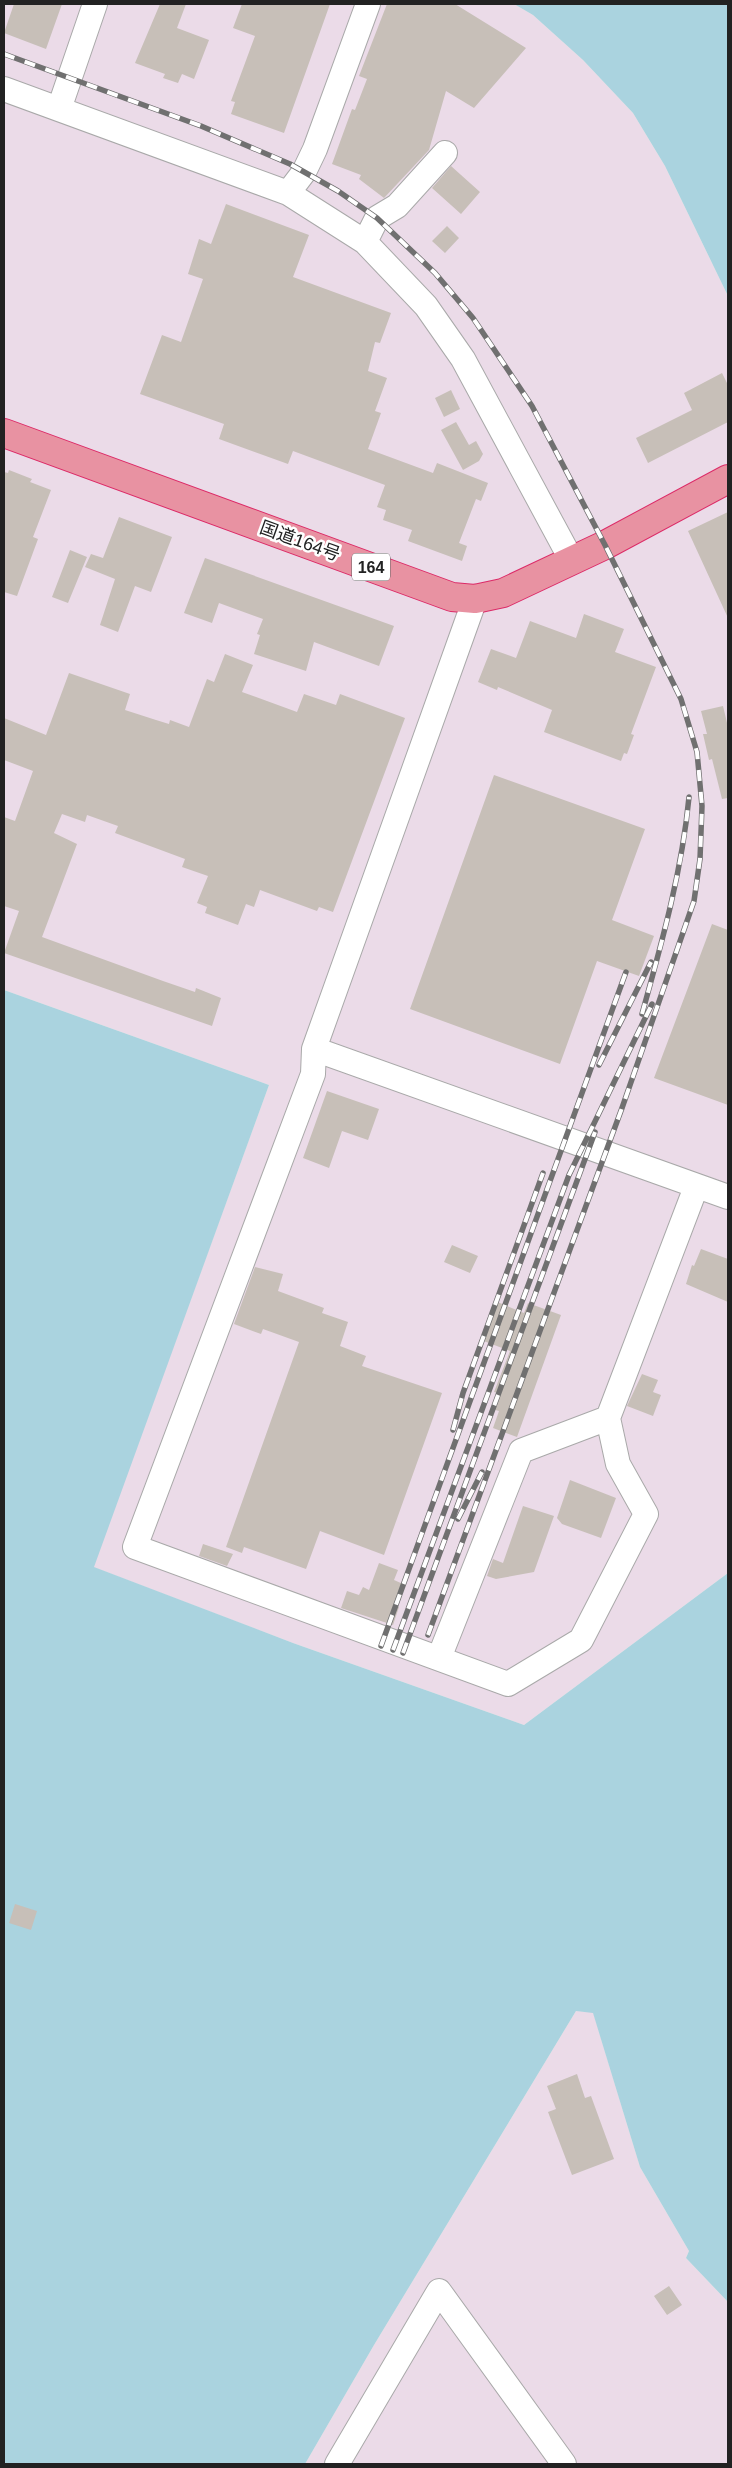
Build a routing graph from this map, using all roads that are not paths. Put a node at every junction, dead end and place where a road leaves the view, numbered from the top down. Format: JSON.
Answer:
{"nodes":[{"id":1,"x":95,"y":4,"type":"edge"},
{"id":2,"x":368,"y":4,"type":"edge"},
{"id":3,"x":4,"y":89,"type":"edge"},
{"id":4,"x":58,"y":109,"type":"junction"},
{"id":5,"x":445,"y":153,"type":"dead end"},
{"id":6,"x":288,"y":193,"type":"junction"},
{"id":7,"x":365,"y":242,"type":"junction"},
{"id":8,"x":4,"y":433,"type":"edge"},
{"id":9,"x":728,"y":479,"type":"edge"},
{"id":10,"x":572,"y":561,"type":"junction"},
{"id":11,"x":475,"y":599,"type":"junction"},
{"id":12,"x":314,"y":1049,"type":"junction"},
{"id":13,"x":696,"y":1187,"type":"junction"},
{"id":14,"x":728,"y":1198,"type":"edge"},
{"id":15,"x":608,"y":1418,"type":"junction"},
{"id":16,"x":439,"y":1658,"type":"junction"},
{"id":17,"x":338,"y":2464,"type":"edge"},
{"id":18,"x":564,"y":2464,"type":"edge"}],
"edges":[{"from":1,"to":4,"type":"street"},
{"from":2,"to":6,"type":"street"},
{"from":3,"to":4,"type":"street"},
{"from":4,"to":6,"type":"street"},
{"from":5,"to":7,"type":"street"},
{"from":6,"to":7,"type":"street"},
{"from":7,"to":10,"type":"street"},
{"from":8,"to":11,"type":"highway","name":"国道164号","number":"164"},
{"from":9,"to":10,"type":"highway","name":"国道164号","number":"164"},
{"from":10,"to":11,"type":"highway","name":"国道164号","number":"164"},
{"from":11,"to":12,"type":"street"},
{"from":12,"to":13,"type":"street"},
{"from":12,"to":16,"type":"street"},
{"from":13,"to":14,"type":"street"},
{"from":13,"to":15,"type":"street"},
{"from":15,"to":16,"type":"street"},
{"from":15,"to":16,"type":"street"},
{"from":17,"to":18,"type":"street"}]}
